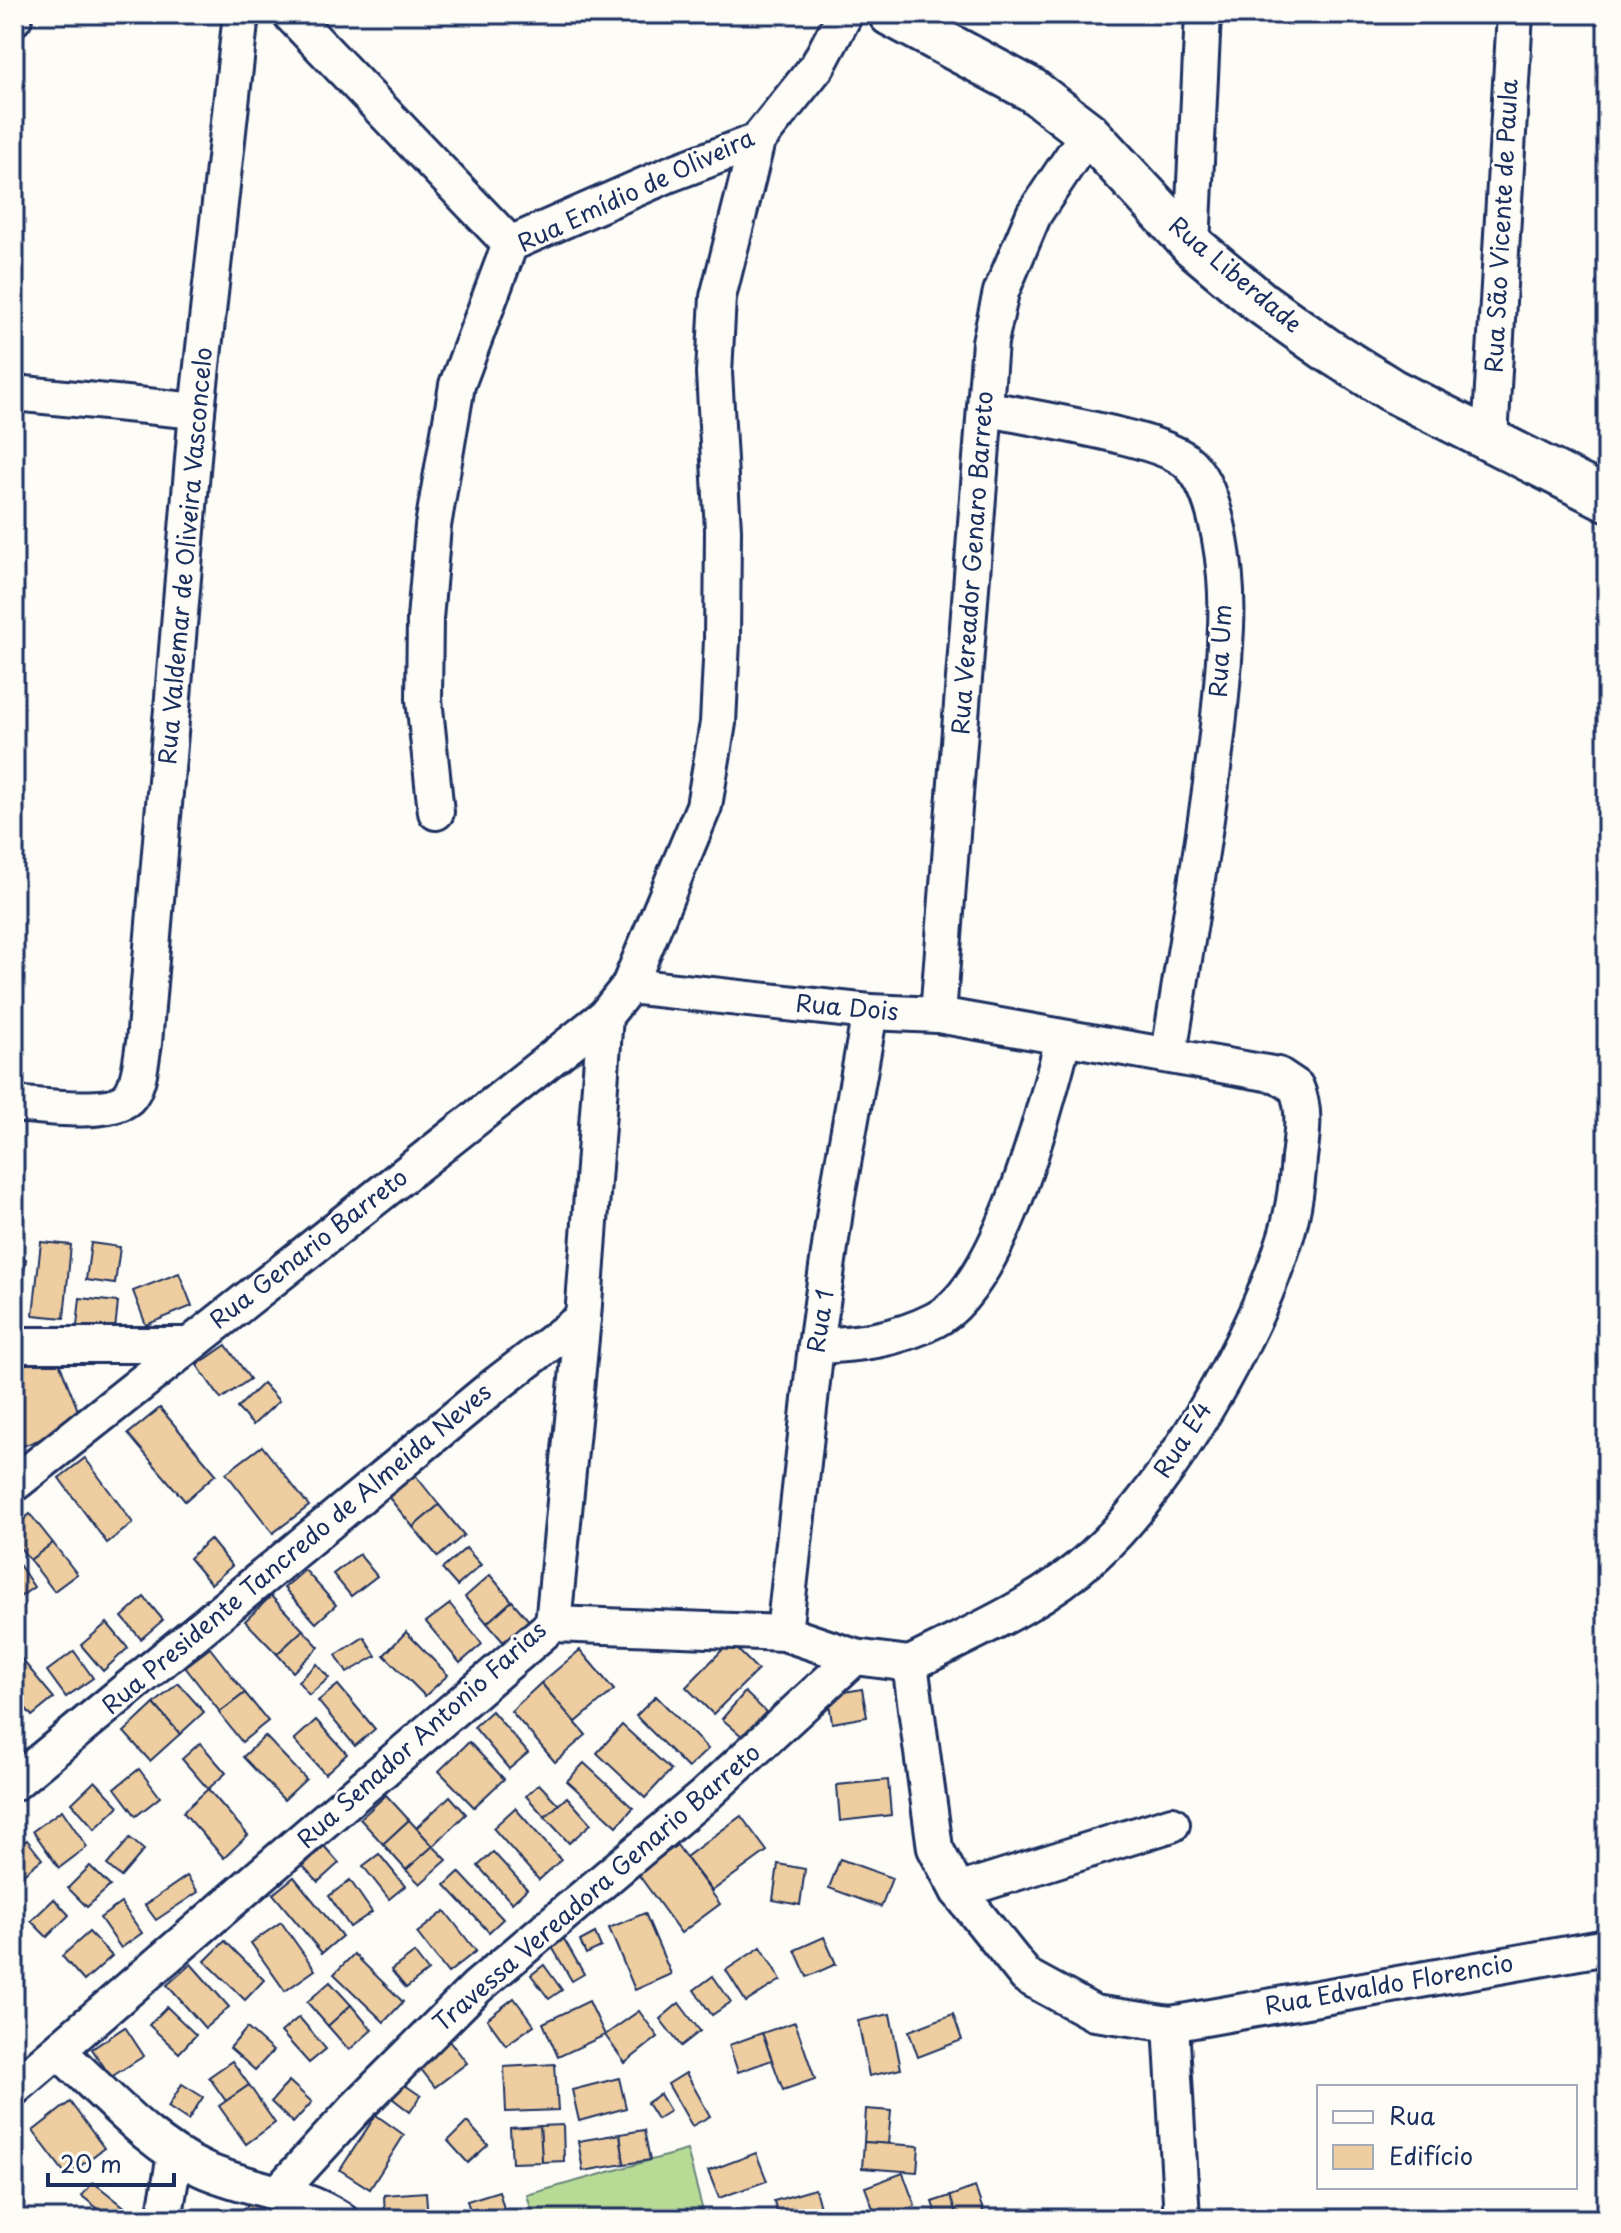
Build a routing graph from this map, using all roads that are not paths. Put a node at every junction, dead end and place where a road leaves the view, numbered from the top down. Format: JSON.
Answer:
{"nodes":[{"id":1,"x":241,"y":14,"type":"edge"},
{"id":2,"x":845,"y":14,"type":"edge"},
{"id":3,"x":890,"y":14,"type":"edge"},
{"id":4,"x":1203,"y":14,"type":"edge"},
{"id":5,"x":1515,"y":14,"type":"edge"},
{"id":6,"x":294,"y":18,"type":"edge"},
{"id":7,"x":1088,"y":133,"type":"junction"},
{"id":8,"x":757,"y":141,"type":"junction"},
{"id":9,"x":510,"y":244,"type":"junction"},
{"id":10,"x":1192,"y":245,"type":"junction"},
{"id":11,"x":14,"y":393,"type":"edge"},
{"id":12,"x":985,"y":408,"type":"junction"},
{"id":13,"x":197,"y":411,"type":"junction"},
{"id":14,"x":1490,"y":438,"type":"junction"},
{"id":15,"x":1607,"y":499,"type":"edge"},
{"id":16,"x":436,"y":812,"type":"dead end"},
{"id":17,"x":629,"y":986,"type":"junction"},
{"id":18,"x":870,"y":1012,"type":"junction"},
{"id":19,"x":938,"y":1015,"type":"junction"},
{"id":20,"x":605,"y":1016,"type":"junction"},
{"id":21,"x":1063,"y":1040,"type":"junction"},
{"id":22,"x":1169,"y":1055,"type":"junction"},
{"id":23,"x":14,"y":1104,"type":"edge"},
{"id":24,"x":1302,"y":1106,"type":"joint"},
{"id":25,"x":583,"y":1318,"type":"junction"},
{"id":26,"x":14,"y":1345,"type":"edge"},
{"id":27,"x":187,"y":1345,"type":"junction"},
{"id":28,"x":816,"y":1346,"type":"junction"},
{"id":29,"x":14,"y":1484,"type":"edge"},
{"id":30,"x":553,"y":1624,"type":"junction"},
{"id":31,"x":784,"y":1633,"type":"junction"},
{"id":32,"x":855,"y":1657,"type":"junction"},
{"id":33,"x":910,"y":1664,"type":"junction"},
{"id":34,"x":14,"y":1783,"type":"edge"},
{"id":35,"x":1172,"y":1824,"type":"dead end"},
{"id":36,"x":958,"y":1891,"type":"junction"},
{"id":37,"x":1607,"y":1947,"type":"edge"},
{"id":38,"x":1171,"y":2024,"type":"junction"},
{"id":39,"x":59,"y":2052,"type":"junction"},
{"id":40,"x":14,"y":2088,"type":"edge"},
{"id":41,"x":175,"y":2155,"type":"junction"},
{"id":42,"x":278,"y":2193,"type":"junction"},
{"id":43,"x":164,"y":2219,"type":"edge"},
{"id":44,"x":340,"y":2219,"type":"edge"},
{"id":45,"x":1182,"y":2219,"type":"edge"}],
"edges":[{"from":1,"to":13,"type":"street","name":"Rua Valdemar de Oliveira Vasconcelo"},
{"from":2,"to":8,"type":"street","name":"Rua Emídio de Oliveira"},
{"from":3,"to":7,"type":"street","name":"Rua Liberdade"},
{"from":4,"to":10,"type":"street"},
{"from":5,"to":14,"type":"street","name":"Rua São Vicente de Paula"},
{"from":6,"to":9,"type":"street"},
{"from":7,"to":10,"type":"street","name":"Rua Liberdade"},
{"from":7,"to":12,"type":"street","name":"Rua Vereador Genaro Barreto"},
{"from":8,"to":9,"type":"street","name":"Rua Emídio de Oliveira"},
{"from":8,"to":17,"type":"street"},
{"from":9,"to":16,"type":"street","name":"Rua Emídio de Oliveira"},
{"from":10,"to":14,"type":"street","name":"Rua Liberdade"},
{"from":11,"to":13,"type":"street"},
{"from":12,"to":19,"type":"street","name":"Rua Vereador Genaro Barreto"},
{"from":12,"to":22,"type":"street","name":"Rua Um"},
{"from":13,"to":23,"type":"street","name":"Rua Valdemar de Oliveira Vasconcelo"},
{"from":14,"to":15,"type":"street","name":"Rua Liberdade"},
{"from":17,"to":18,"type":"street","name":"Rua Dois"},
{"from":17,"to":20,"type":"street"},
{"from":18,"to":19,"type":"street","name":"Rua Dois"},
{"from":18,"to":28,"type":"street","name":"Rua 1"},
{"from":19,"to":21,"type":"street","name":"Rua Dois"},
{"from":20,"to":25,"type":"street","name":"Rua Senador Antonio Farias"},
{"from":20,"to":27,"type":"street","name":"Rua Genario Barreto"},
{"from":21,"to":22,"type":"street","name":"Rua Dois"},
{"from":21,"to":28,"type":"street"},
{"from":22,"to":24,"type":"street","name":"Rua Dois"},
{"from":24,"to":33,"type":"street","name":"Rua E4"},
{"from":25,"to":30,"type":"street","name":"Rua Senador Antonio Farias"},
{"from":25,"to":34,"type":"street","name":"Rua Presidente Tancredo de Almeida Neves"},
{"from":26,"to":27,"type":"street"},
{"from":27,"to":29,"type":"street","name":"Rua Genario Barreto"},
{"from":28,"to":31,"type":"street","name":"Rua 1"},
{"from":30,"to":31,"type":"street"},
{"from":30,"to":39,"type":"street","name":"Rua Senador Antonio Farias"},
{"from":31,"to":32,"type":"street"},
{"from":32,"to":33,"type":"street"},
{"from":32,"to":42,"type":"street","name":"Travessa Vereadora Genario Barreto"},
{"from":33,"to":36,"type":"street"},
{"from":35,"to":36,"type":"street"},
{"from":36,"to":38,"type":"street"},
{"from":37,"to":38,"type":"street","name":"Rua Edvaldo Florencio"},
{"from":38,"to":45,"type":"street"},
{"from":39,"to":40,"type":"street","name":"Rua Senador Antonio Farias"},
{"from":39,"to":41,"type":"street"},
{"from":41,"to":42,"type":"street"},
{"from":41,"to":43,"type":"street"},
{"from":42,"to":44,"type":"street"}]}
